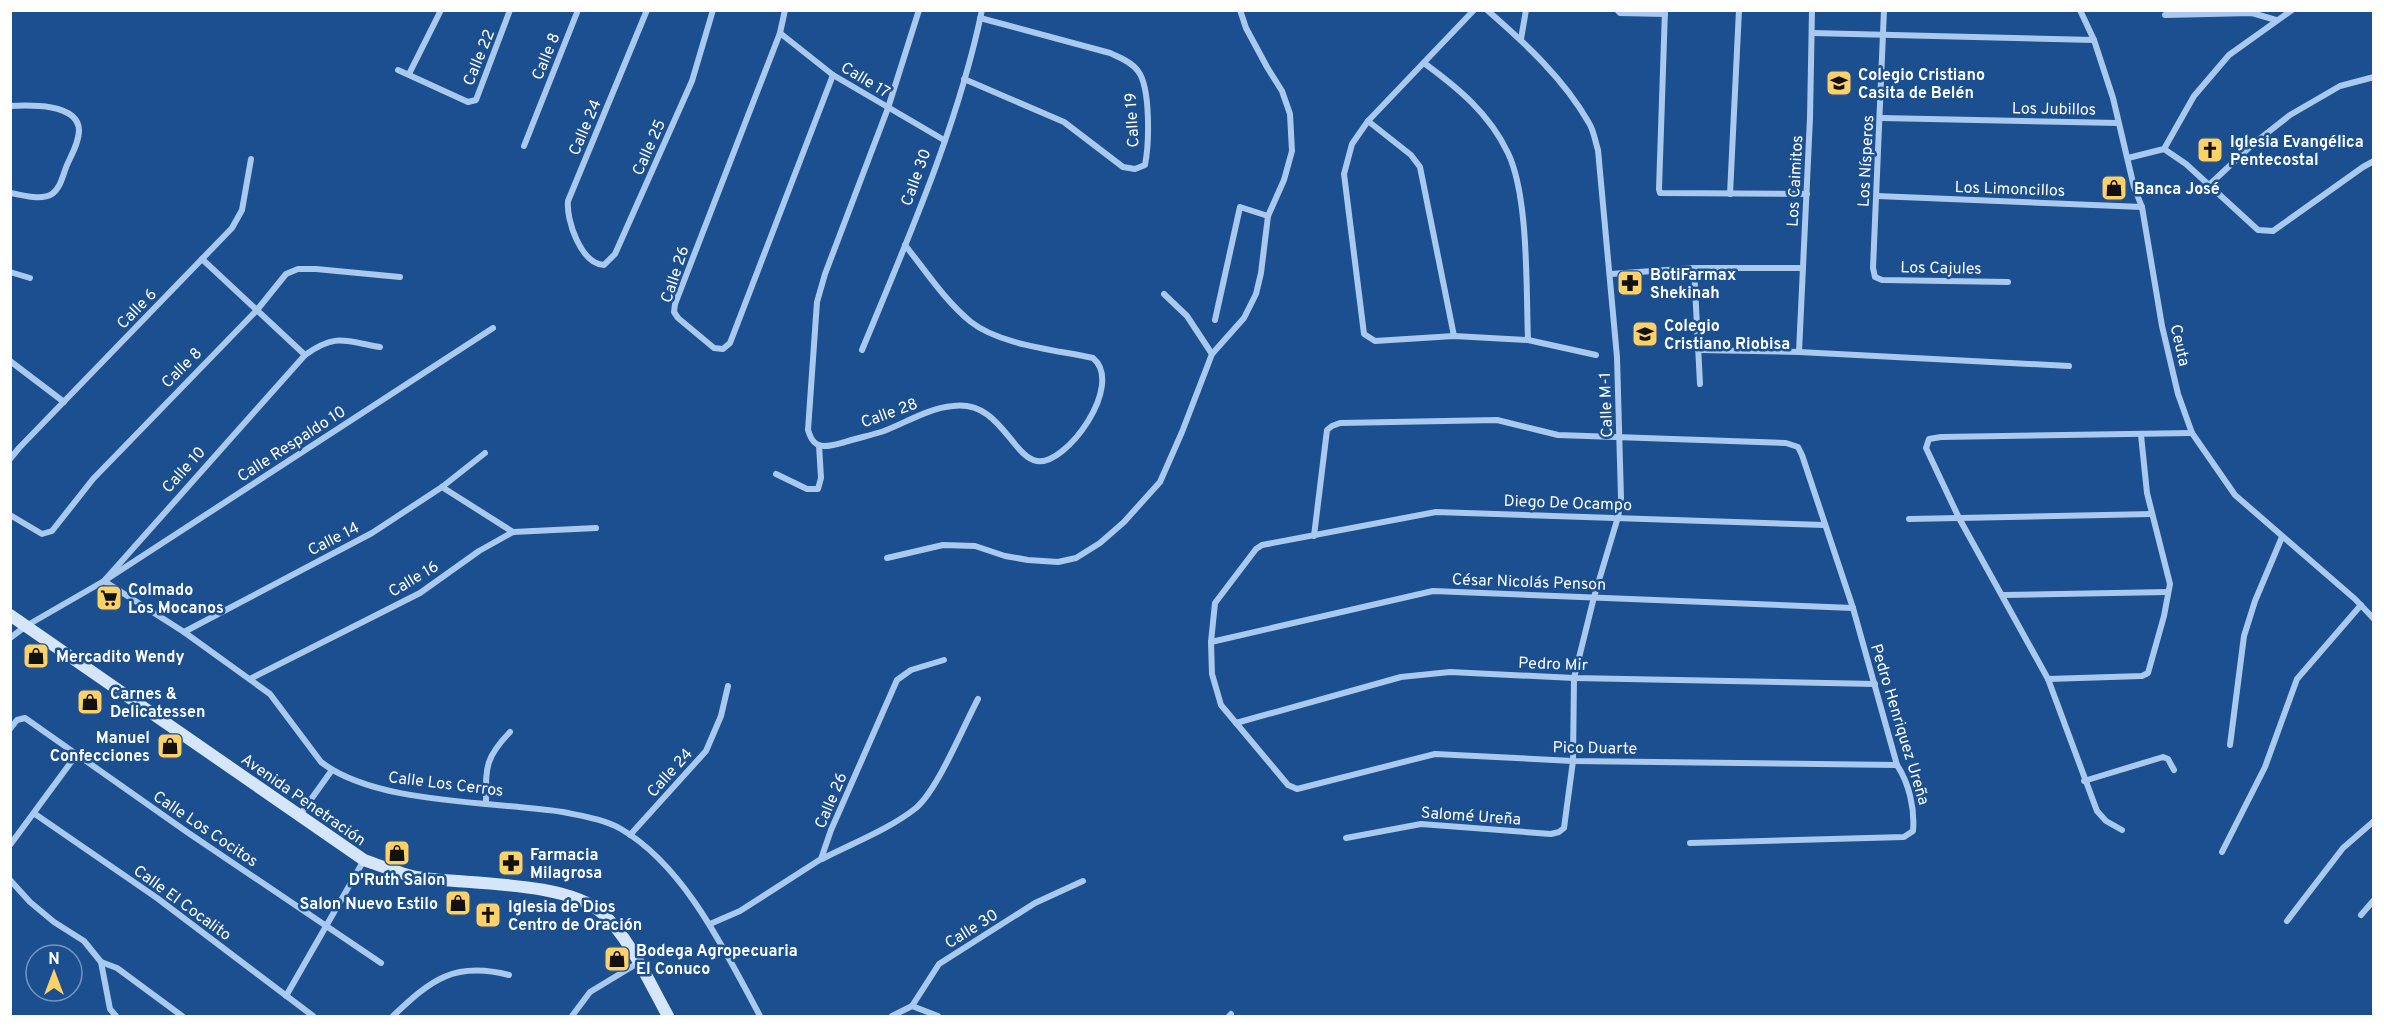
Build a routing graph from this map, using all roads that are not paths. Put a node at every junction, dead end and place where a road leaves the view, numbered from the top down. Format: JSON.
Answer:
{"nodes":[{"id":1,"x":441,"y":10,"type":"edge"},
{"id":2,"x":510,"y":10,"type":"edge"},
{"id":3,"x":578,"y":10,"type":"edge"},
{"id":4,"x":647,"y":10,"type":"edge"},
{"id":5,"x":713,"y":10,"type":"edge"},
{"id":6,"x":785,"y":10,"type":"edge"},
{"id":7,"x":919,"y":10,"type":"edge"},
{"id":8,"x":982,"y":10,"type":"edge"},
{"id":9,"x":1240,"y":10,"type":"edge"},
{"id":10,"x":1474,"y":10,"type":"edge"},
{"id":11,"x":1487,"y":10,"type":"edge"},
{"id":12,"x":1526,"y":10,"type":"edge"},
{"id":13,"x":1617,"y":10,"type":"edge"},
{"id":14,"x":1739,"y":10,"type":"edge"},
{"id":15,"x":1812,"y":10,"type":"edge"},
{"id":16,"x":1884,"y":10,"type":"edge"},
{"id":17,"x":2080,"y":10,"type":"edge"},
{"id":18,"x":2292,"y":10,"type":"edge"},
{"id":19,"x":1665,"y":12,"type":"edge"},
{"id":20,"x":2165,"y":15,"type":"dead end"},
{"id":21,"x":980,"y":18,"type":"junction"},
{"id":22,"x":2276,"y":20,"type":"junction"},
{"id":23,"x":780,"y":33,"type":"junction"},
{"id":24,"x":1812,"y":33,"type":"junction"},
{"id":25,"x":1883,"y":36,"type":"junction"},
{"id":26,"x":1521,"y":39,"type":"junction"},
{"id":27,"x":2094,"y":40,"type":"junction"},
{"id":28,"x":1424,"y":63,"type":"junction"},
{"id":29,"x":398,"y":70,"type":"dead end"},
{"id":30,"x":409,"y":74,"type":"junction"},
{"id":31,"x":833,"y":75,"type":"junction"},
{"id":32,"x":2373,"y":77,"type":"edge"},
{"id":33,"x":964,"y":79,"type":"junction"},
{"id":34,"x":10,"y":106,"type":"edge"},
{"id":35,"x":888,"y":108,"type":"junction"},
{"id":36,"x":1881,"y":118,"type":"junction"},
{"id":37,"x":1368,"y":121,"type":"junction"},
{"id":38,"x":2118,"y":123,"type":"junction"},
{"id":39,"x":944,"y":140,"type":"junction"},
{"id":40,"x":524,"y":146,"type":"dead end"},
{"id":41,"x":2164,"y":149,"type":"junction"},
{"id":42,"x":2128,"y":158,"type":"junction"},
{"id":43,"x":251,"y":159,"type":"dead end"},
{"id":44,"x":2373,"y":161,"type":"edge"},
{"id":45,"x":2209,"y":185,"type":"junction"},
{"id":46,"x":10,"y":193,"type":"edge"},
{"id":47,"x":1730,"y":194,"type":"junction"},
{"id":48,"x":1806,"y":194,"type":"junction"},
{"id":49,"x":1877,"y":196,"type":"junction"},
{"id":50,"x":2142,"y":207,"type":"junction"},
{"id":51,"x":1268,"y":216,"type":"junction"},
{"id":52,"x":905,"y":245,"type":"junction"},
{"id":53,"x":584,"y":254,"type":"joint"},
{"id":54,"x":202,"y":259,"type":"junction"},
{"id":55,"x":1694,"y":268,"type":"junction"},
{"id":56,"x":1803,"y":268,"type":"junction"},
{"id":57,"x":10,"y":272,"type":"edge"},
{"id":58,"x":1611,"y":274,"type":"junction"},
{"id":59,"x":1875,"y":277,"type":"joint"},
{"id":60,"x":30,"y":278,"type":"dead end"},
{"id":61,"x":400,"y":278,"type":"dead end"},
{"id":62,"x":2008,"y":282,"type":"dead end"},
{"id":63,"x":1164,"y":294,"type":"dead end"},
{"id":64,"x":257,"y":310,"type":"junction"},
{"id":65,"x":1215,"y":320,"type":"dead end"},
{"id":66,"x":493,"y":328,"type":"dead end"},
{"id":67,"x":1454,"y":336,"type":"junction"},
{"id":68,"x":1528,"y":340,"type":"junction"},
{"id":69,"x":380,"y":347,"type":"dead end"},
{"id":70,"x":862,"y":350,"type":"dead end"},
{"id":71,"x":1698,"y":350,"type":"junction"},
{"id":72,"x":1799,"y":352,"type":"junction"},
{"id":73,"x":1212,"y":354,"type":"junction"},
{"id":74,"x":305,"y":355,"type":"junction"},
{"id":75,"x":1596,"y":355,"type":"dead end"},
{"id":76,"x":10,"y":361,"type":"edge"},
{"id":77,"x":2069,"y":366,"type":"dead end"},
{"id":78,"x":1700,"y":384,"type":"dead end"},
{"id":79,"x":64,"y":402,"type":"junction"},
{"id":80,"x":2192,"y":433,"type":"junction"},
{"id":81,"x":2140,"y":435,"type":"junction"},
{"id":82,"x":1620,"y":436,"type":"junction"},
{"id":83,"x":819,"y":445,"type":"junction"},
{"id":84,"x":485,"y":453,"type":"dead end"},
{"id":85,"x":10,"y":459,"type":"edge"},
{"id":86,"x":776,"y":474,"type":"dead end"},
{"id":87,"x":442,"y":487,"type":"junction"},
{"id":88,"x":2152,"y":514,"type":"junction"},
{"id":89,"x":10,"y":515,"type":"edge"},
{"id":90,"x":1618,"y":517,"type":"junction"},
{"id":91,"x":1959,"y":518,"type":"junction"},
{"id":92,"x":1909,"y":519,"type":"dead end"},
{"id":93,"x":1824,"y":525,"type":"junction"},
{"id":94,"x":596,"y":528,"type":"dead end"},
{"id":95,"x":513,"y":532,"type":"junction"},
{"id":96,"x":1314,"y":536,"type":"junction"},
{"id":97,"x":2282,"y":537,"type":"junction"},
{"id":98,"x":887,"y":558,"type":"dead end"},
{"id":99,"x":104,"y":581,"type":"junction"},
{"id":100,"x":2169,"y":592,"type":"junction"},
{"id":101,"x":2003,"y":595,"type":"junction"},
{"id":102,"x":1594,"y":597,"type":"junction"},
{"id":103,"x":2361,"y":605,"type":"junction"},
{"id":104,"x":1853,"y":608,"type":"junction"},
{"id":105,"x":10,"y":615,"type":"edge"},
{"id":106,"x":2373,"y":619,"type":"edge"},
{"id":107,"x":26,"y":626,"type":"junction"},
{"id":108,"x":184,"y":632,"type":"junction"},
{"id":109,"x":10,"y":638,"type":"edge"},
{"id":110,"x":1210,"y":642,"type":"junction"},
{"id":111,"x":944,"y":660,"type":"dead end"},
{"id":112,"x":1574,"y":678,"type":"junction"},
{"id":113,"x":250,"y":679,"type":"junction"},
{"id":114,"x":2048,"y":679,"type":"junction"},
{"id":115,"x":1875,"y":684,"type":"junction"},
{"id":116,"x":728,"y":686,"type":"dead end"},
{"id":117,"x":978,"y":699,"type":"dead end"},
{"id":118,"x":1236,"y":723,"type":"junction"},
{"id":119,"x":10,"y":729,"type":"edge"},
{"id":120,"x":510,"y":732,"type":"dead end"},
{"id":121,"x":2230,"y":745,"type":"dead end"},
{"id":122,"x":77,"y":754,"type":"junction"},
{"id":123,"x":1573,"y":761,"type":"junction"},
{"id":124,"x":1897,"y":765,"type":"junction"},
{"id":125,"x":332,"y":770,"type":"junction"},
{"id":126,"x":2174,"y":770,"type":"dead end"},
{"id":127,"x":2084,"y":781,"type":"junction"},
{"id":128,"x":1297,"y":789,"type":"joint"},
{"id":129,"x":486,"y":804,"type":"junction"},
{"id":130,"x":35,"y":814,"type":"junction"},
{"id":131,"x":299,"y":817,"type":"junction"},
{"id":132,"x":2373,"y":821,"type":"edge"},
{"id":133,"x":2122,"y":830,"type":"dead end"},
{"id":134,"x":1559,"y":832,"type":"joint"},
{"id":135,"x":630,"y":835,"type":"junction"},
{"id":136,"x":1346,"y":838,"type":"dead end"},
{"id":137,"x":1690,"y":843,"type":"dead end"},
{"id":138,"x":10,"y":845,"type":"edge"},
{"id":139,"x":2222,"y":852,"type":"dead end"},
{"id":140,"x":821,"y":859,"type":"junction"},
{"id":141,"x":364,"y":860,"type":"junction"},
{"id":142,"x":10,"y":880,"type":"edge"},
{"id":143,"x":1083,"y":881,"type":"dead end"},
{"id":144,"x":2373,"y":900,"type":"edge"},
{"id":145,"x":2361,"y":915,"type":"dead end"},
{"id":146,"x":2288,"y":921,"type":"dead end"},
{"id":147,"x":710,"y":924,"type":"junction"},
{"id":148,"x":326,"y":926,"type":"junction"},
{"id":149,"x":101,"y":962,"type":"junction"},
{"id":150,"x":381,"y":963,"type":"dead end"},
{"id":151,"x":638,"y":963,"type":"junction"},
{"id":152,"x":508,"y":975,"type":"dead end"},
{"id":153,"x":286,"y":996,"type":"junction"},
{"id":154,"x":912,"y":1006,"type":"junction"},
{"id":155,"x":116,"y":1017,"type":"edge"},
{"id":156,"x":182,"y":1017,"type":"edge"},
{"id":157,"x":313,"y":1017,"type":"edge"},
{"id":158,"x":393,"y":1017,"type":"edge"},
{"id":159,"x":572,"y":1017,"type":"edge"},
{"id":160,"x":668,"y":1017,"type":"edge"},
{"id":161,"x":760,"y":1017,"type":"edge"},
{"id":162,"x":892,"y":1017,"type":"edge"},
{"id":163,"x":938,"y":1017,"type":"edge"}],
"edges":[{"from":1,"to":30,"type":"street"},
{"from":2,"to":30,"type":"street","name":"Calle 22"},
{"from":3,"to":40,"type":"street","name":"Calle 8"},
{"from":4,"to":53,"type":"street","name":"Calle 24"},
{"from":5,"to":53,"type":"street","name":"Calle 25"},
{"from":6,"to":23,"type":"street","name":"Calle 26"},
{"from":7,"to":35,"type":"street"},
{"from":8,"to":21,"type":"street","name":"Calle 30"},
{"from":9,"to":51,"type":"street"},
{"from":10,"to":28,"type":"street"},
{"from":11,"to":26,"type":"street","name":"Calle M-1"},
{"from":12,"to":26,"type":"street"},
{"from":13,"to":19,"type":"street"},
{"from":14,"to":47,"type":"street"},
{"from":15,"to":24,"type":"street","name":"Los Caimitos"},
{"from":16,"to":25,"type":"street","name":"Los Nísperos"},
{"from":17,"to":27,"type":"street","name":"Ceuta"},
{"from":18,"to":22,"type":"street"},
{"from":19,"to":47,"type":"street"},
{"from":20,"to":22,"type":"street"},
{"from":21,"to":33,"type":"street","name":"Calle 30"},
{"from":21,"to":33,"type":"street","name":"Calle 19"},
{"from":22,"to":41,"type":"street"},
{"from":23,"to":31,"type":"street","name":"Calle 17"},
{"from":23,"to":31,"type":"street","name":"Calle 26"},
{"from":24,"to":25,"type":"street"},
{"from":24,"to":48,"type":"street","name":"Los Caimitos"},
{"from":25,"to":27,"type":"street"},
{"from":25,"to":36,"type":"street","name":"Los Nísperos"},
{"from":26,"to":58,"type":"street","name":"Calle M-1"},
{"from":27,"to":38,"type":"street","name":"Ceuta"},
{"from":28,"to":37,"type":"street"},
{"from":28,"to":68,"type":"street"},
{"from":29,"to":30,"type":"street","name":"Calle 22"},
{"from":31,"to":35,"type":"street","name":"Calle 17"},
{"from":32,"to":45,"type":"street"},
{"from":33,"to":39,"type":"street","name":"Calle 30"},
{"from":34,"to":46,"type":"street"},
{"from":35,"to":39,"type":"street","name":"Calle 17"},
{"from":35,"to":83,"type":"street"},
{"from":36,"to":38,"type":"street","name":"Los Jubillos"},
{"from":36,"to":49,"type":"street","name":"Los Nísperos"},
{"from":37,"to":67,"type":"street"},
{"from":37,"to":67,"type":"street"},
{"from":38,"to":42,"type":"street","name":"Ceuta"},
{"from":39,"to":52,"type":"street","name":"Calle 30"},
{"from":41,"to":42,"type":"street"},
{"from":41,"to":45,"type":"street"},
{"from":42,"to":50,"type":"street","name":"Ceuta"},
{"from":43,"to":54,"type":"street","name":"Calle 6"},
{"from":44,"to":45,"type":"street"},
{"from":47,"to":48,"type":"street"},
{"from":48,"to":56,"type":"street","name":"Los Caimitos"},
{"from":49,"to":50,"type":"street","name":"Los Limoncillos"},
{"from":49,"to":59,"type":"street","name":"Los Nísperos"},
{"from":50,"to":80,"type":"street","name":"Ceuta"},
{"from":51,"to":65,"type":"street"},
{"from":51,"to":73,"type":"street"},
{"from":52,"to":70,"type":"street","name":"Calle 30"},
{"from":52,"to":83,"type":"street","name":"Calle 28"},
{"from":54,"to":64,"type":"street"},
{"from":54,"to":79,"type":"street","name":"Calle 6"},
{"from":55,"to":56,"type":"street"},
{"from":55,"to":58,"type":"street"},
{"from":55,"to":71,"type":"street"},
{"from":56,"to":72,"type":"street","name":"Los Caimitos"},
{"from":57,"to":60,"type":"street"},
{"from":58,"to":82,"type":"street","name":"Calle M-1"},
{"from":59,"to":62,"type":"street","name":"Los Cajules"},
{"from":61,"to":64,"type":"street","name":"Calle 8"},
{"from":63,"to":73,"type":"street"},
{"from":64,"to":74,"type":"street"},
{"from":64,"to":89,"type":"street","name":"Calle 8"},
{"from":66,"to":99,"type":"street","name":"Calle Respaldo 10"},
{"from":67,"to":68,"type":"street"},
{"from":68,"to":75,"type":"street"},
{"from":69,"to":74,"type":"street","name":"Calle 10"},
{"from":71,"to":72,"type":"street"},
{"from":71,"to":78,"type":"street"},
{"from":72,"to":77,"type":"street"},
{"from":73,"to":98,"type":"street"},
{"from":74,"to":99,"type":"street","name":"Calle 10"},
{"from":76,"to":79,"type":"street"},
{"from":79,"to":85,"type":"street","name":"Calle 6"},
{"from":80,"to":81,"type":"street"},
{"from":80,"to":97,"type":"street","name":"Ceuta"},
{"from":81,"to":88,"type":"street"},
{"from":81,"to":91,"type":"street"},
{"from":82,"to":90,"type":"street","name":"Calle M-1"},
{"from":82,"to":93,"type":"street","name":"Pedro Henriquez Ureña"},
{"from":82,"to":96,"type":"street"},
{"from":83,"to":86,"type":"street"},
{"from":84,"to":87,"type":"street","name":"Calle 14"},
{"from":87,"to":95,"type":"street"},
{"from":87,"to":108,"type":"street","name":"Calle 14"},
{"from":88,"to":91,"type":"street"},
{"from":88,"to":100,"type":"street"},
{"from":90,"to":93,"type":"street","name":"Diego De Ocampo"},
{"from":90,"to":96,"type":"street","name":"Diego De Ocampo"},
{"from":90,"to":102,"type":"street","name":"Calle M-1"},
{"from":91,"to":92,"type":"street"},
{"from":91,"to":101,"type":"street"},
{"from":93,"to":104,"type":"street","name":"Pedro Henriquez Ureña"},
{"from":94,"to":95,"type":"street","name":"Calle 16"},
{"from":95,"to":113,"type":"street","name":"Calle 16"},
{"from":96,"to":110,"type":"street","name":"Diego De Ocampo"},
{"from":97,"to":103,"type":"street","name":"Ceuta"},
{"from":97,"to":121,"type":"street"},
{"from":99,"to":107,"type":"street","name":"Calle 10"},
{"from":99,"to":108,"type":"street","name":"Calle Los Cerros"},
{"from":100,"to":101,"type":"street"},
{"from":100,"to":114,"type":"street"},
{"from":101,"to":114,"type":"street"},
{"from":102,"to":104,"type":"street","name":"César Nicolás Penson"},
{"from":102,"to":110,"type":"street","name":"César Nicolás Penson"},
{"from":102,"to":112,"type":"street","name":"Calle M-1"},
{"from":103,"to":106,"type":"street","name":"Ceuta"},
{"from":103,"to":139,"type":"street"},
{"from":104,"to":115,"type":"street","name":"Pedro Henriquez Ureña"},
{"from":105,"to":107,"type":"street","name":"Avenida Penetración"},
{"from":107,"to":109,"type":"street","name":"Calle 10"},
{"from":107,"to":131,"type":"street","name":"Avenida Penetración"},
{"from":108,"to":113,"type":"street","name":"Calle Los Cerros"},
{"from":110,"to":118,"type":"street","name":"Diego De Ocampo"},
{"from":111,"to":140,"type":"street","name":"Calle 26"},
{"from":112,"to":115,"type":"street","name":"Pedro Mir"},
{"from":112,"to":118,"type":"street","name":"Pedro Mir"},
{"from":112,"to":123,"type":"street","name":"Calle M-1"},
{"from":113,"to":125,"type":"street","name":"Calle Los Cerros"},
{"from":114,"to":127,"type":"street"},
{"from":115,"to":124,"type":"street","name":"Pedro Henriquez Ureña"},
{"from":116,"to":135,"type":"street","name":"Calle 24"},
{"from":117,"to":140,"type":"street"},
{"from":118,"to":128,"type":"street","name":"Diego De Ocampo"},
{"from":119,"to":122,"type":"street","name":"Calle Los Cocitos"},
{"from":120,"to":129,"type":"street"},
{"from":122,"to":130,"type":"street"},
{"from":122,"to":148,"type":"street","name":"Calle Los Cocitos"},
{"from":123,"to":124,"type":"street","name":"Pico Duarte"},
{"from":123,"to":128,"type":"street","name":"Pico Duarte"},
{"from":123,"to":134,"type":"street","name":"Calle M-1"},
{"from":124,"to":137,"type":"street","name":"Pedro Henriquez Ureña"},
{"from":125,"to":129,"type":"street","name":"Calle Los Cerros"},
{"from":125,"to":131,"type":"street"},
{"from":126,"to":127,"type":"street"},
{"from":127,"to":133,"type":"street"},
{"from":129,"to":135,"type":"street","name":"Calle Los Cerros"},
{"from":130,"to":138,"type":"street"},
{"from":130,"to":153,"type":"street","name":"Calle El Cocalito"},
{"from":131,"to":141,"type":"street","name":"Avenida Penetración"},
{"from":132,"to":146,"type":"street"},
{"from":134,"to":136,"type":"street","name":"Salomé Ureña"},
{"from":135,"to":147,"type":"street","name":"Calle Los Cerros"},
{"from":140,"to":147,"type":"street"},
{"from":141,"to":148,"type":"street"},
{"from":141,"to":151,"type":"street","name":"Avenida Penetración"},
{"from":142,"to":149,"type":"street"},
{"from":143,"to":154,"type":"street","name":"Calle 30"},
{"from":144,"to":145,"type":"street"},
{"from":147,"to":161,"type":"street","name":"Calle Los Cerros"},
{"from":148,"to":150,"type":"street","name":"Calle Los Cocitos"},
{"from":148,"to":153,"type":"street"},
{"from":149,"to":155,"type":"street"},
{"from":149,"to":156,"type":"street"},
{"from":151,"to":159,"type":"street"},
{"from":151,"to":160,"type":"street","name":"Avenida Penetración"},
{"from":152,"to":158,"type":"street"},
{"from":153,"to":157,"type":"street","name":"Calle El Cocalito"},
{"from":154,"to":162,"type":"street","name":"Calle 30"},
{"from":154,"to":163,"type":"street"}]}
